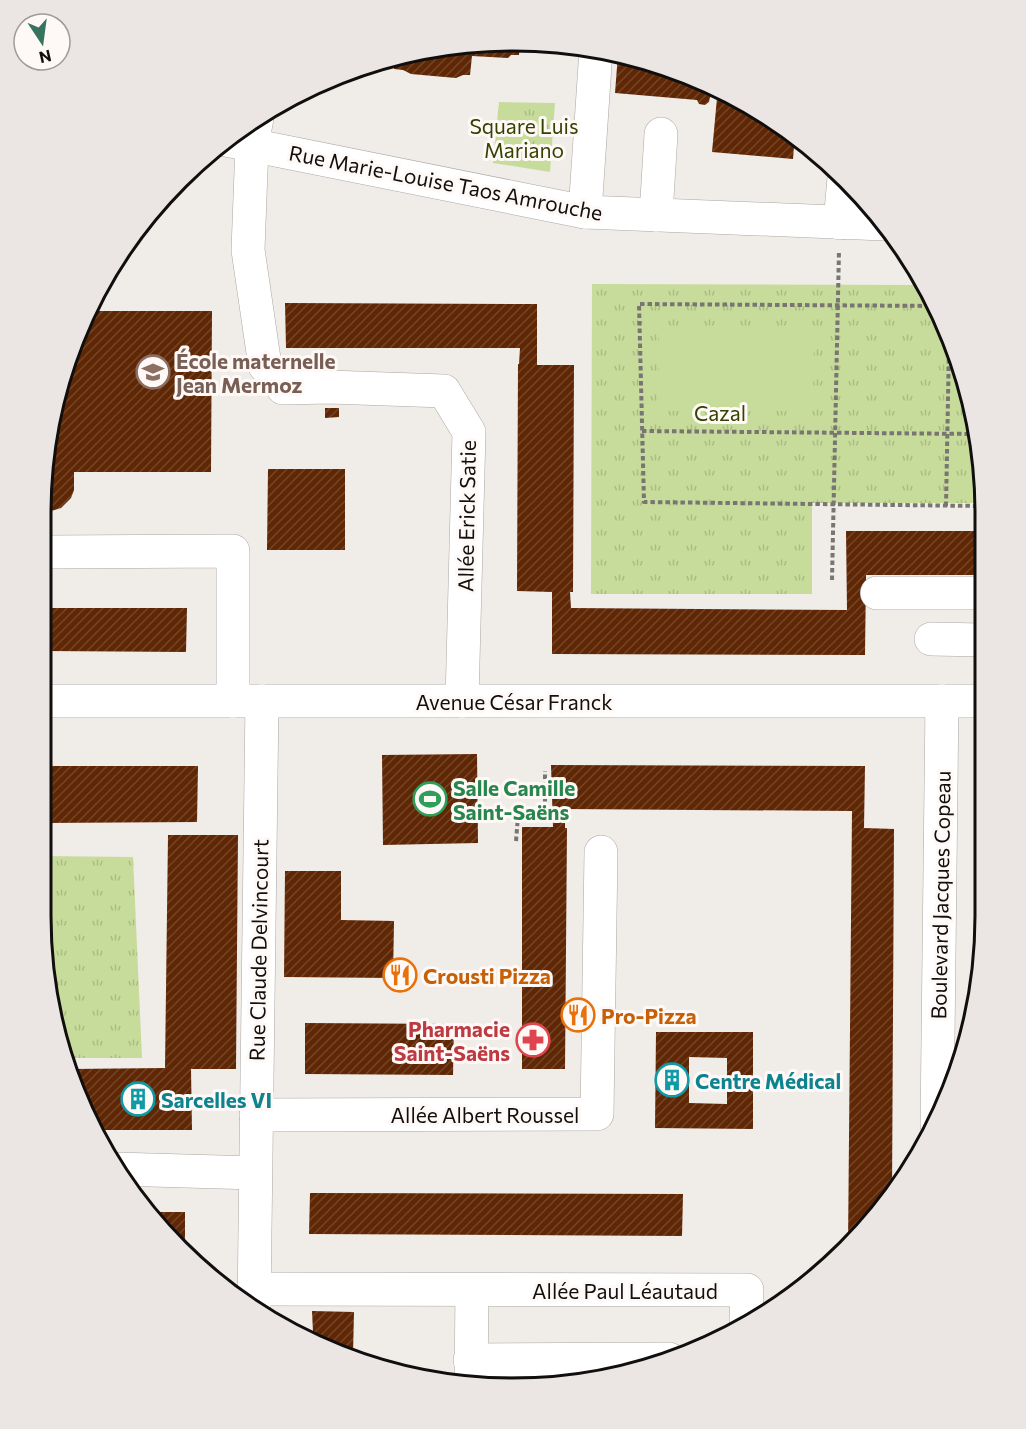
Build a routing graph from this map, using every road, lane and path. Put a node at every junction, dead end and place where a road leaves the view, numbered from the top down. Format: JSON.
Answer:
{"nodes":[{"id":1,"x":595,"y":59,"type":"edge"},
{"id":2,"x":661,"y":134,"type":"dead end"},
{"id":3,"x":248,"y":135,"type":"edge"},
{"id":4,"x":245,"y":137,"type":"edge"},
{"id":5,"x":843,"y":189,"type":"edge"},
{"id":6,"x":585,"y":212,"type":"junction"},
{"id":7,"x":656,"y":215,"type":"junction"},
{"id":8,"x":840,"y":223,"type":"junction"},
{"id":9,"x":873,"y":224,"type":"edge"},
{"id":10,"x":836,"y":306,"type":"junction"},
{"id":11,"x":925,"y":306,"type":"edge"},
{"id":12,"x":949,"y":362,"type":"edge"},
{"id":13,"x":642,"y":431,"type":"junction"},
{"id":14,"x":834,"y":433,"type":"junction"},
{"id":15,"x":947,"y":434,"type":"junction"},
{"id":16,"x":968,"y":434,"type":"edge"},
{"id":17,"x":833,"y":506,"type":"junction"},
{"id":18,"x":946,"y":506,"type":"junction"},
{"id":19,"x":975,"y":506,"type":"edge"},
{"id":20,"x":51,"y":552,"type":"edge"},
{"id":21,"x":832,"y":579,"type":"dead end"},
{"id":22,"x":877,"y":593,"type":"dead end"},
{"id":23,"x":975,"y":593,"type":"edge"},
{"id":24,"x":931,"y":639,"type":"dead end"},
{"id":25,"x":975,"y":640,"type":"edge"},
{"id":26,"x":942,"y":700,"type":"junction"},
{"id":27,"x":51,"y":701,"type":"edge"},
{"id":28,"x":247,"y":701,"type":"junction"},
{"id":29,"x":462,"y":701,"type":"junction"},
{"id":30,"x":975,"y":701,"type":"edge"},
{"id":31,"x":545,"y":771,"type":"dead end"},
{"id":32,"x":516,"y":841,"type":"dead end"},
{"id":33,"x":601,"y":852,"type":"dead end"},
{"id":34,"x":937,"y":1099,"type":"edge"},
{"id":35,"x":256,"y":1115,"type":"junction"},
{"id":36,"x":127,"y":1170,"type":"edge"},
{"id":37,"x":255,"y":1173,"type":"junction"},
{"id":38,"x":472,"y":1290,"type":"junction"},
{"id":39,"x":254,"y":1298,"type":"edge"},
{"id":40,"x":746,"y":1315,"type":"edge"},
{"id":41,"x":636,"y":1361,"type":"edge"},
{"id":42,"x":471,"y":1372,"type":"edge"}],
"edges":[{"from":1,"to":6,"type":"street"},
{"from":2,"to":7,"type":"street"},
{"from":3,"to":6,"type":"street","name":"Rue Marie-Louise Taos Amrouche"},
{"from":4,"to":29,"type":"street","name":"Allée Erick Satie"},
{"from":5,"to":8,"type":"street"},
{"from":6,"to":7,"type":"street","name":"Rue Marie-Louise Taos Amrouche"},
{"from":7,"to":8,"type":"street","name":"Rue Marie-Louise Taos Amrouche"},
{"from":8,"to":9,"type":"street","name":"Rue Marie-Louise Taos Amrouche"},
{"from":8,"to":10,"type":"path"},
{"from":10,"to":11,"type":"path"},
{"from":10,"to":13,"type":"path"},
{"from":10,"to":14,"type":"path"},
{"from":12,"to":15,"type":"path"},
{"from":13,"to":14,"type":"path"},
{"from":13,"to":17,"type":"path"},
{"from":14,"to":15,"type":"path"},
{"from":14,"to":17,"type":"path"},
{"from":15,"to":16,"type":"path"},
{"from":15,"to":18,"type":"path"},
{"from":17,"to":18,"type":"path"},
{"from":17,"to":21,"type":"path"},
{"from":18,"to":19,"type":"path"},
{"from":20,"to":28,"type":"street","name":"Rue Claude Delvincourt"},
{"from":22,"to":23,"type":"street"},
{"from":24,"to":25,"type":"street"},
{"from":26,"to":29,"type":"street","name":"Avenue César Franck"},
{"from":26,"to":30,"type":"street","name":"Avenue César Franck"},
{"from":26,"to":34,"type":"street","name":"Boulevard Jacques Copeau"},
{"from":27,"to":28,"type":"street","name":"Avenue César Franck"},
{"from":28,"to":29,"type":"street","name":"Avenue César Franck"},
{"from":28,"to":35,"type":"street","name":"Rue Claude Delvincourt"},
{"from":31,"to":32,"type":"path"},
{"from":33,"to":35,"type":"street","name":"Allée Albert Roussel"},
{"from":35,"to":37,"type":"street","name":"Rue Claude Delvincourt"},
{"from":36,"to":37,"type":"street"},
{"from":37,"to":39,"type":"street","name":"Rue Claude Delvincourt"},
{"from":38,"to":39,"type":"street","name":"Allée Paul Léautaud"},
{"from":38,"to":40,"type":"street","name":"Allée Paul Léautaud"},
{"from":38,"to":42,"type":"street"},
{"from":41,"to":42,"type":"street"}]}
